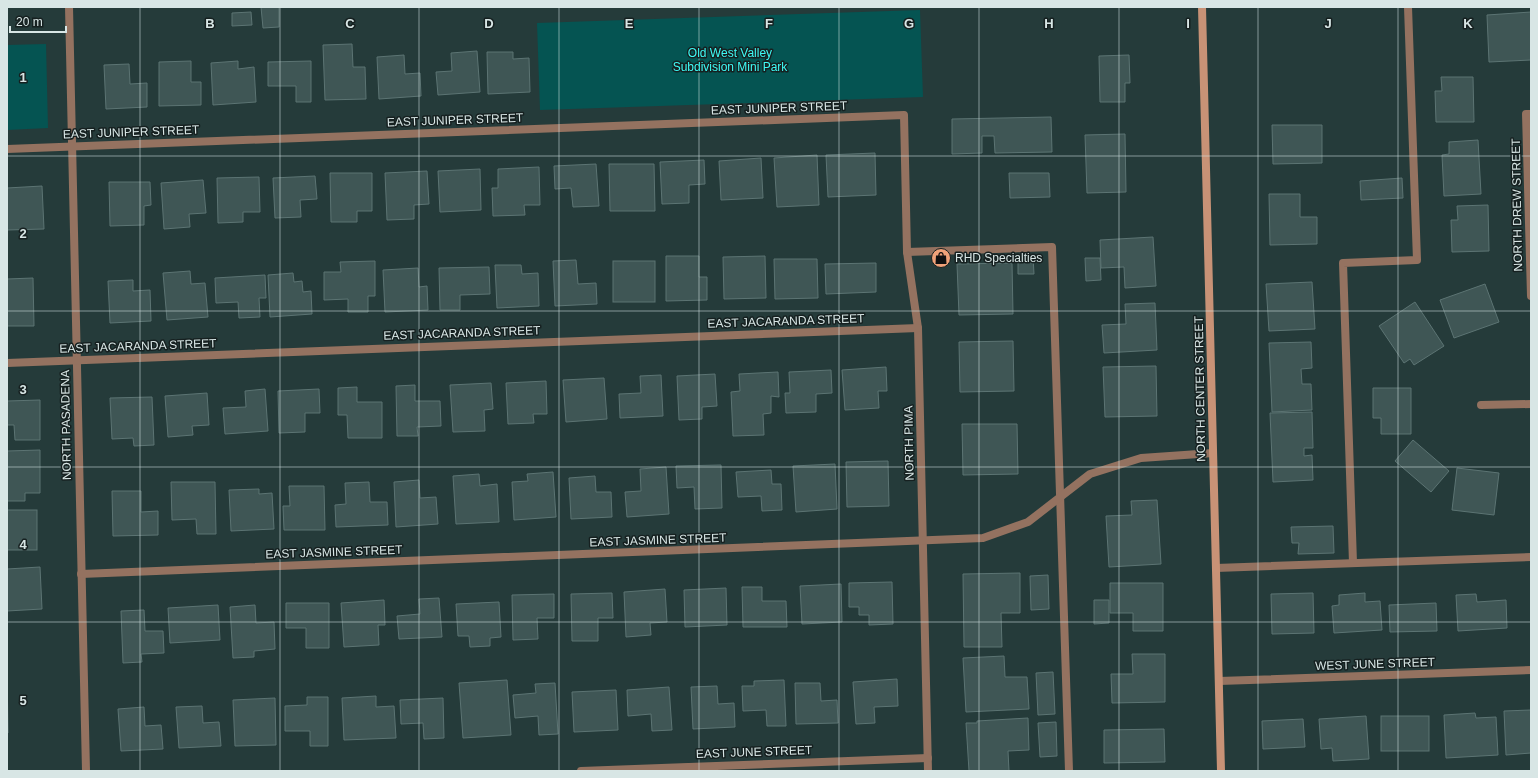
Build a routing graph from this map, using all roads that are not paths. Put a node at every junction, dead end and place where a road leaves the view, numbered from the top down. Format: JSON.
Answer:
{"nodes":[{"id":1,"x":69,"y":7,"type":"edge"},
{"id":2,"x":1202,"y":7,"type":"edge"},
{"id":3,"x":1408,"y":7,"type":"edge"},
{"id":4,"x":1529,"y":114,"type":"edge"},
{"id":5,"x":904,"y":115,"type":"joint"},
{"id":6,"x":72,"y":146,"type":"junction"},
{"id":7,"x":7,"y":149,"type":"edge"},
{"id":8,"x":907,"y":252,"type":"junction"},
{"id":9,"x":1531,"y":296,"type":"edge"},
{"id":10,"x":918,"y":328,"type":"junction"},
{"id":11,"x":76,"y":360,"type":"junction"},
{"id":12,"x":7,"y":363,"type":"edge"},
{"id":13,"x":1531,"y":404,"type":"edge"},
{"id":14,"x":1481,"y":405,"type":"dead end"},
{"id":15,"x":1214,"y":453,"type":"junction"},
{"id":16,"x":1060,"y":497,"type":"junction"},
{"id":17,"x":923,"y":542,"type":"junction"},
{"id":18,"x":1531,"y":557,"type":"edge"},
{"id":19,"x":1353,"y":563,"type":"junction"},
{"id":20,"x":1216,"y":568,"type":"junction"},
{"id":21,"x":81,"y":574,"type":"junction"},
{"id":22,"x":1531,"y":670,"type":"edge"},
{"id":23,"x":1219,"y":681,"type":"junction"},
{"id":24,"x":928,"y":758,"type":"junction"},
{"id":25,"x":86,"y":771,"type":"edge"},
{"id":26,"x":581,"y":771,"type":"edge"},
{"id":27,"x":928,"y":771,"type":"edge"},
{"id":28,"x":1069,"y":771,"type":"edge"},
{"id":29,"x":1221,"y":771,"type":"edge"}],
"edges":[{"from":1,"to":6,"type":"street","name":"NORTH PASADENA"},
{"from":2,"to":15,"type":"street","name":"NORTH CENTER STREET"},
{"from":3,"to":19,"type":"street"},
{"from":4,"to":9,"type":"street","name":"NORTH DREW STREET"},
{"from":5,"to":6,"type":"street","name":"EAST JUNIPER STREET"},
{"from":5,"to":8,"type":"street","name":"NORTH PIMA"},
{"from":6,"to":7,"type":"street","name":"EAST JUNIPER STREET"},
{"from":6,"to":11,"type":"street","name":"NORTH PASADENA"},
{"from":8,"to":10,"type":"street","name":"NORTH PIMA"},
{"from":8,"to":16,"type":"street"},
{"from":10,"to":11,"type":"street","name":"EAST JACARANDA STREET"},
{"from":10,"to":17,"type":"street","name":"NORTH PIMA"},
{"from":11,"to":12,"type":"street","name":"EAST JACARANDA STREET"},
{"from":11,"to":21,"type":"street","name":"NORTH PASADENA"},
{"from":13,"to":14,"type":"street"},
{"from":15,"to":16,"type":"street","name":"EAST JASMINE STREET"},
{"from":15,"to":20,"type":"street","name":"NORTH CENTER STREET"},
{"from":16,"to":17,"type":"street","name":"EAST JASMINE STREET"},
{"from":16,"to":28,"type":"street"},
{"from":17,"to":21,"type":"street","name":"EAST JASMINE STREET"},
{"from":17,"to":24,"type":"street","name":"NORTH PIMA"},
{"from":18,"to":19,"type":"street"},
{"from":19,"to":20,"type":"street"},
{"from":20,"to":23,"type":"street","name":"NORTH CENTER STREET"},
{"from":21,"to":25,"type":"street","name":"NORTH PASADENA"},
{"from":22,"to":23,"type":"street","name":"WEST JUNE STREET"},
{"from":23,"to":29,"type":"street","name":"NORTH CENTER STREET"},
{"from":24,"to":26,"type":"street","name":"EAST JUNE STREET"},
{"from":24,"to":27,"type":"street","name":"NORTH PIMA"}]}
